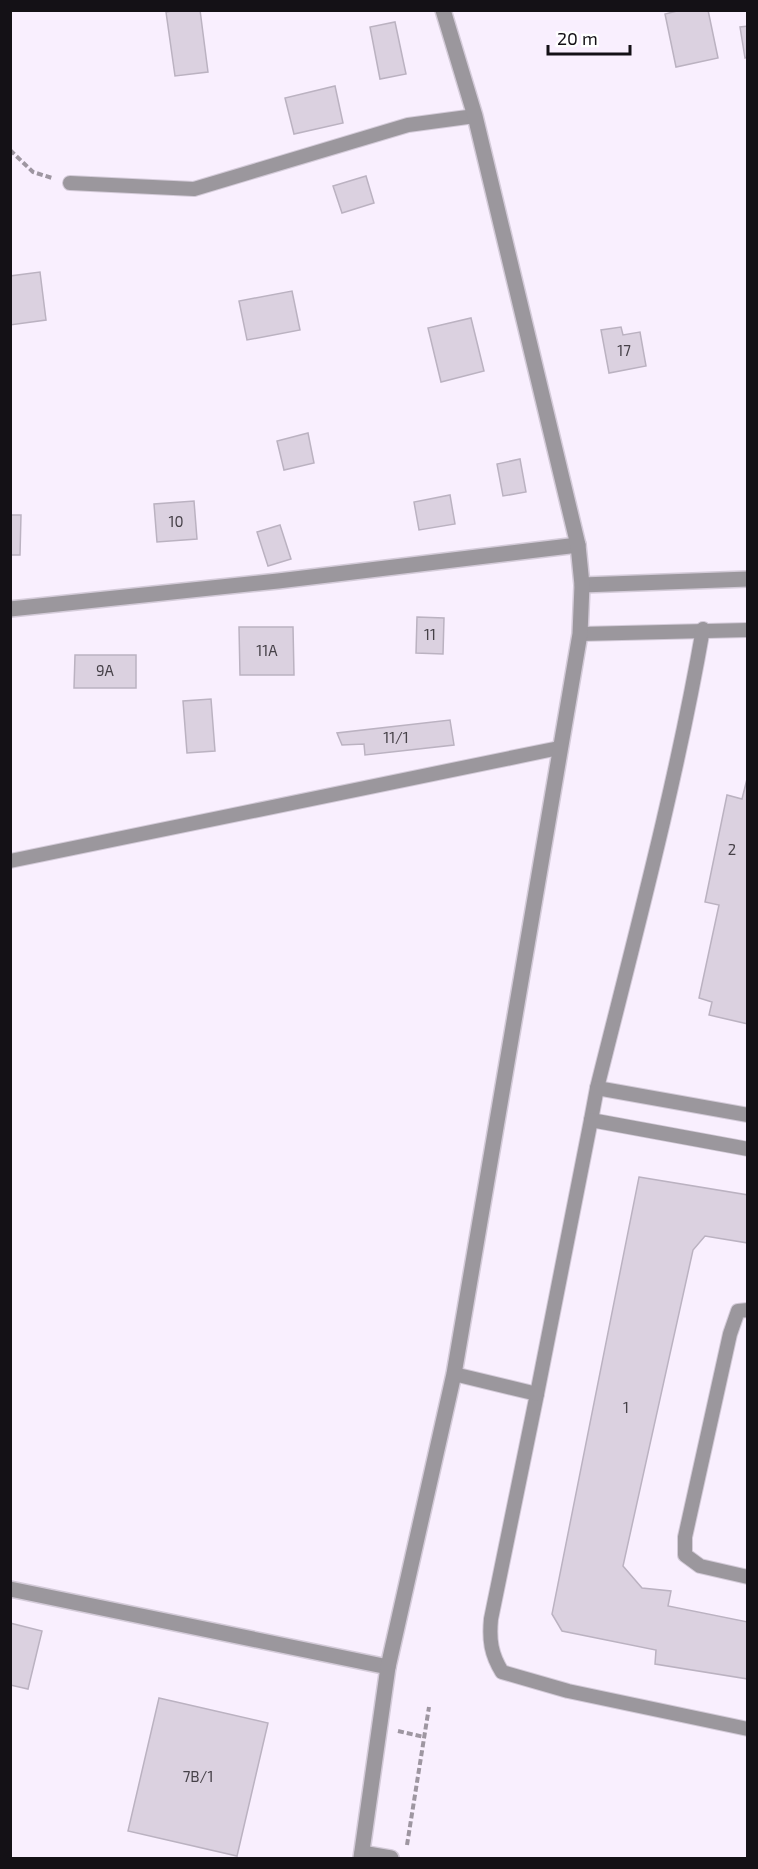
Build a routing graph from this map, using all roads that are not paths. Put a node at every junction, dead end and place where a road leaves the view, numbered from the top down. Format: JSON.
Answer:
{"nodes":[{"id":1,"x":443,"y":10,"type":"edge"},
{"id":2,"x":475,"y":116,"type":"junction"},
{"id":3,"x":70,"y":183,"type":"road end"},
{"id":4,"x":578,"y":545,"type":"junction"},
{"id":5,"x":747,"y":579,"type":"edge"},
{"id":6,"x":582,"y":585,"type":"junction"},
{"id":7,"x":10,"y":609,"type":"edge"},
{"id":8,"x":703,"y":630,"type":"junction"},
{"id":9,"x":747,"y":630,"type":"edge"},
{"id":10,"x":580,"y":634,"type":"junction"},
{"id":11,"x":559,"y":748,"type":"junction"},
{"id":12,"x":10,"y":861,"type":"edge"},
{"id":13,"x":597,"y":1088,"type":"junction"},
{"id":14,"x":747,"y":1115,"type":"edge"},
{"id":15,"x":591,"y":1120,"type":"junction"},
{"id":16,"x":747,"y":1149,"type":"edge"},
{"id":17,"x":747,"y":1310,"type":"edge"},
{"id":18,"x":454,"y":1374,"type":"junction"},
{"id":19,"x":537,"y":1394,"type":"junction"},
{"id":20,"x":747,"y":1577,"type":"edge"},
{"id":21,"x":10,"y":1589,"type":"edge"},
{"id":22,"x":388,"y":1666,"type":"junction"},
{"id":23,"x":747,"y":1729,"type":"edge"},
{"id":24,"x":362,"y":1856,"type":"edge"},
{"id":25,"x":391,"y":1858,"type":"edge"}],
"edges":[{"from":1,"to":2,"type":"street"},
{"from":2,"to":3,"type":"lane"},
{"from":2,"to":4,"type":"street"},
{"from":4,"to":6,"type":"street"},
{"from":4,"to":7,"type":"street"},
{"from":5,"to":6,"type":"street"},
{"from":6,"to":10,"type":"street"},
{"from":8,"to":9,"type":"lane"},
{"from":8,"to":10,"type":"lane"},
{"from":8,"to":13,"type":"lane"},
{"from":10,"to":11,"type":"street"},
{"from":11,"to":12,"type":"lane"},
{"from":11,"to":18,"type":"street"},
{"from":13,"to":14,"type":"lane"},
{"from":13,"to":15,"type":"lane"},
{"from":15,"to":16,"type":"lane"},
{"from":15,"to":19,"type":"lane"},
{"from":17,"to":20,"type":"lane"},
{"from":18,"to":19,"type":"lane"},
{"from":18,"to":22,"type":"street"},
{"from":19,"to":23,"type":"lane"},
{"from":21,"to":22,"type":"street"},
{"from":22,"to":24,"type":"street"},
{"from":24,"to":25,"type":"street"}]}
